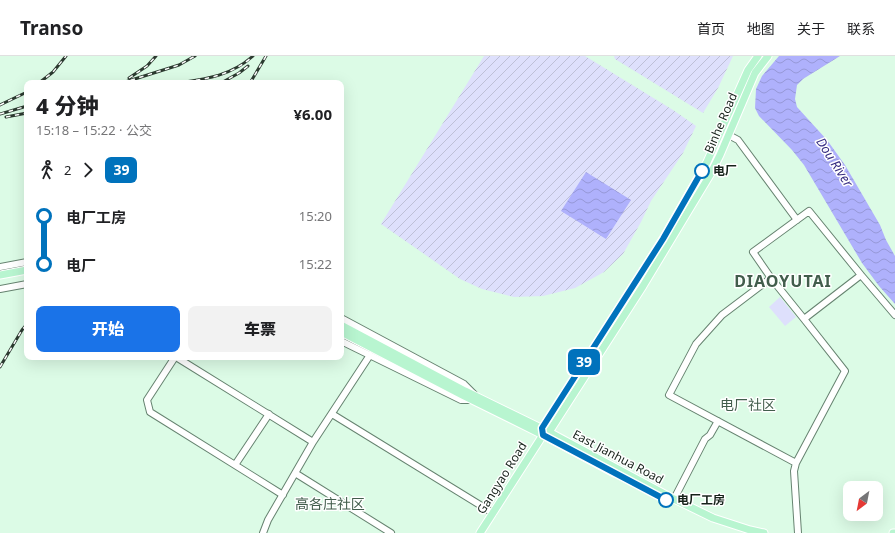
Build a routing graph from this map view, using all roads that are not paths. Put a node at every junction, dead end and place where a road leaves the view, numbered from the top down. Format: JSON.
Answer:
{"nodes":[{"id":1,"x":758,"y":56,"type":"edge"},
{"id":2,"x":768,"y":56,"type":"edge"},
{"id":3,"x":721,"y":131,"type":"junction"},
{"id":4,"x":728,"y":135,"type":"junction"},
{"id":5,"x":797,"y":220,"type":"junction"},
{"id":6,"x":24,"y":263,"type":"edge"},
{"id":7,"x":24,"y":266,"type":"edge"},
{"id":8,"x":0,"y":267,"type":"edge"},
{"id":9,"x":0,"y":270,"type":"edge"},
{"id":10,"x":24,"y":271,"type":"edge"},
{"id":11,"x":0,"y":275,"type":"edge"},
{"id":12,"x":861,"y":276,"type":"junction"},
{"id":13,"x":771,"y":278,"type":"junction"},
{"id":14,"x":24,"y":285,"type":"edge"},
{"id":15,"x":0,"y":289,"type":"edge"},
{"id":16,"x":895,"y":314,"type":"edge"},
{"id":17,"x":804,"y":319,"type":"junction"},
{"id":18,"x":344,"y":320,"type":"edge"},
{"id":19,"x":344,"y":327,"type":"edge"},
{"id":20,"x":344,"y":333,"type":"edge"},
{"id":21,"x":344,"y":342,"type":"edge"},
{"id":22,"x":370,"y":355,"type":"junction"},
{"id":23,"x":173,"y":360,"type":"edge"},
{"id":24,"x":180,"y":360,"type":"edge"},
{"id":25,"x":464,"y":393,"type":"junction"},
{"id":26,"x":475,"y":398,"type":"junction"},
{"id":27,"x":269,"y":414,"type":"junction"},
{"id":28,"x":332,"y":414,"type":"junction"},
{"id":29,"x":718,"y":421,"type":"junction"},
{"id":30,"x":545,"y":432,"type":"junction"},
{"id":31,"x":314,"y":442,"type":"junction"},
{"id":32,"x":796,"y":463,"type":"junction"},
{"id":33,"x":235,"y":465,"type":"junction"},
{"id":34,"x":295,"y":473,"type":"junction"},
{"id":35,"x":283,"y":495,"type":"junction"},
{"id":36,"x":674,"y":499,"type":"junction"},
{"id":37,"x":493,"y":513,"type":"junction"},
{"id":38,"x":263,"y":533,"type":"edge"},
{"id":39,"x":391,"y":533,"type":"edge"},
{"id":40,"x":480,"y":533,"type":"edge"},
{"id":41,"x":743,"y":533,"type":"edge"},
{"id":42,"x":764,"y":533,"type":"edge"},
{"id":43,"x":798,"y":533,"type":"edge"}],
"edges":[{"from":1,"to":3,"type":"main road","name":"Binhe Road"},
{"from":2,"to":4,"type":"main road","name":"Binhe Road"},
{"from":3,"to":4,"type":"street"},
{"from":3,"to":30,"type":"main road","name":"Binhe Road"},
{"from":4,"to":5,"type":"street"},
{"from":4,"to":30,"type":"main road","name":"Binhe Road"},
{"from":5,"to":12,"type":"street"},
{"from":5,"to":13,"type":"street"},
{"from":6,"to":8,"type":"street"},
{"from":7,"to":9,"type":"main road"},
{"from":10,"to":11,"type":"main road"},
{"from":12,"to":16,"type":"street"},
{"from":12,"to":17,"type":"street"},
{"from":13,"to":17,"type":"street"},
{"from":13,"to":29,"type":"street"},
{"from":14,"to":15,"type":"street"},
{"from":17,"to":32,"type":"street"},
{"from":18,"to":26,"type":"street"},
{"from":19,"to":25,"type":"main road"},
{"from":20,"to":25,"type":"main road"},
{"from":21,"to":22,"type":"street"},
{"from":22,"to":26,"type":"street"},
{"from":22,"to":28,"type":"street"},
{"from":23,"to":33,"type":"street"},
{"from":24,"to":27,"type":"street"},
{"from":25,"to":26,"type":"main road","name":"East Jianhua Road"},
{"from":26,"to":30,"type":"main road","name":"East Jianhua Road"},
{"from":27,"to":31,"type":"street"},
{"from":27,"to":33,"type":"street"},
{"from":28,"to":31,"type":"street"},
{"from":28,"to":37,"type":"street"},
{"from":29,"to":32,"type":"street"},
{"from":29,"to":36,"type":"street"},
{"from":30,"to":36,"type":"main road","name":"East Jianhua Road"},
{"from":30,"to":37,"type":"main road","name":"Gangyao Road"},
{"from":30,"to":41,"type":"main road","name":"East Jianhua Road"},
{"from":31,"to":34,"type":"street"},
{"from":32,"to":43,"type":"street"},
{"from":33,"to":35,"type":"street"},
{"from":34,"to":35,"type":"street"},
{"from":34,"to":39,"type":"street"},
{"from":35,"to":38,"type":"street"},
{"from":36,"to":42,"type":"main road","name":"East Jianhua Road"},
{"from":37,"to":40,"type":"main road","name":"Gangyao Road"}]}
